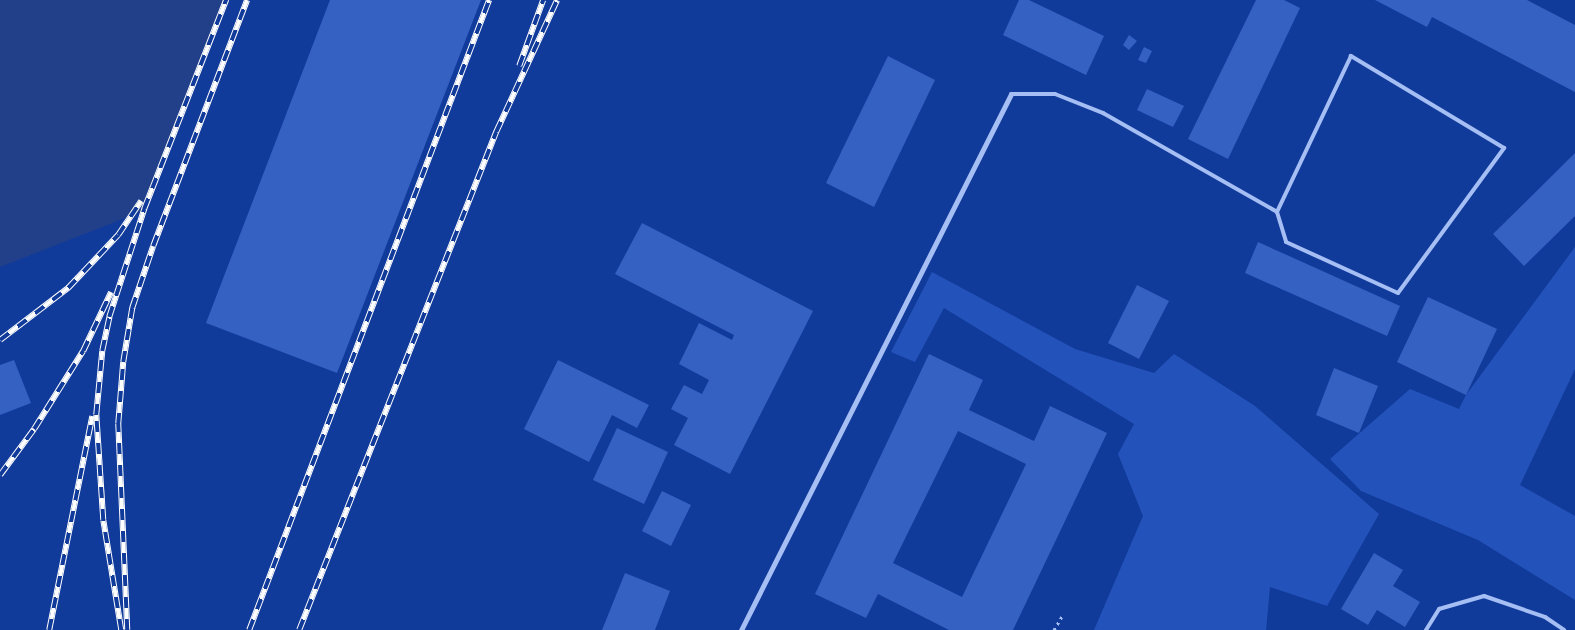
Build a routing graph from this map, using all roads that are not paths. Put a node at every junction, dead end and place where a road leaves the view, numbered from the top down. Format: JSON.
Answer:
{"nodes":[{"id":1,"x":1012,"y":94,"type":"joint"},
{"id":2,"x":1277,"y":212,"type":"junction"},
{"id":3,"x":741,"y":630,"type":"edge"},
{"id":4,"x":1426,"y":630,"type":"edge"},
{"id":5,"x":1564,"y":630,"type":"edge"}],
"edges":[{"from":1,"to":2,"type":"lane"},
{"from":1,"to":3,"type":"street"},
{"from":2,"to":2,"type":"lane"},
{"from":4,"to":5,"type":"lane"}]}
